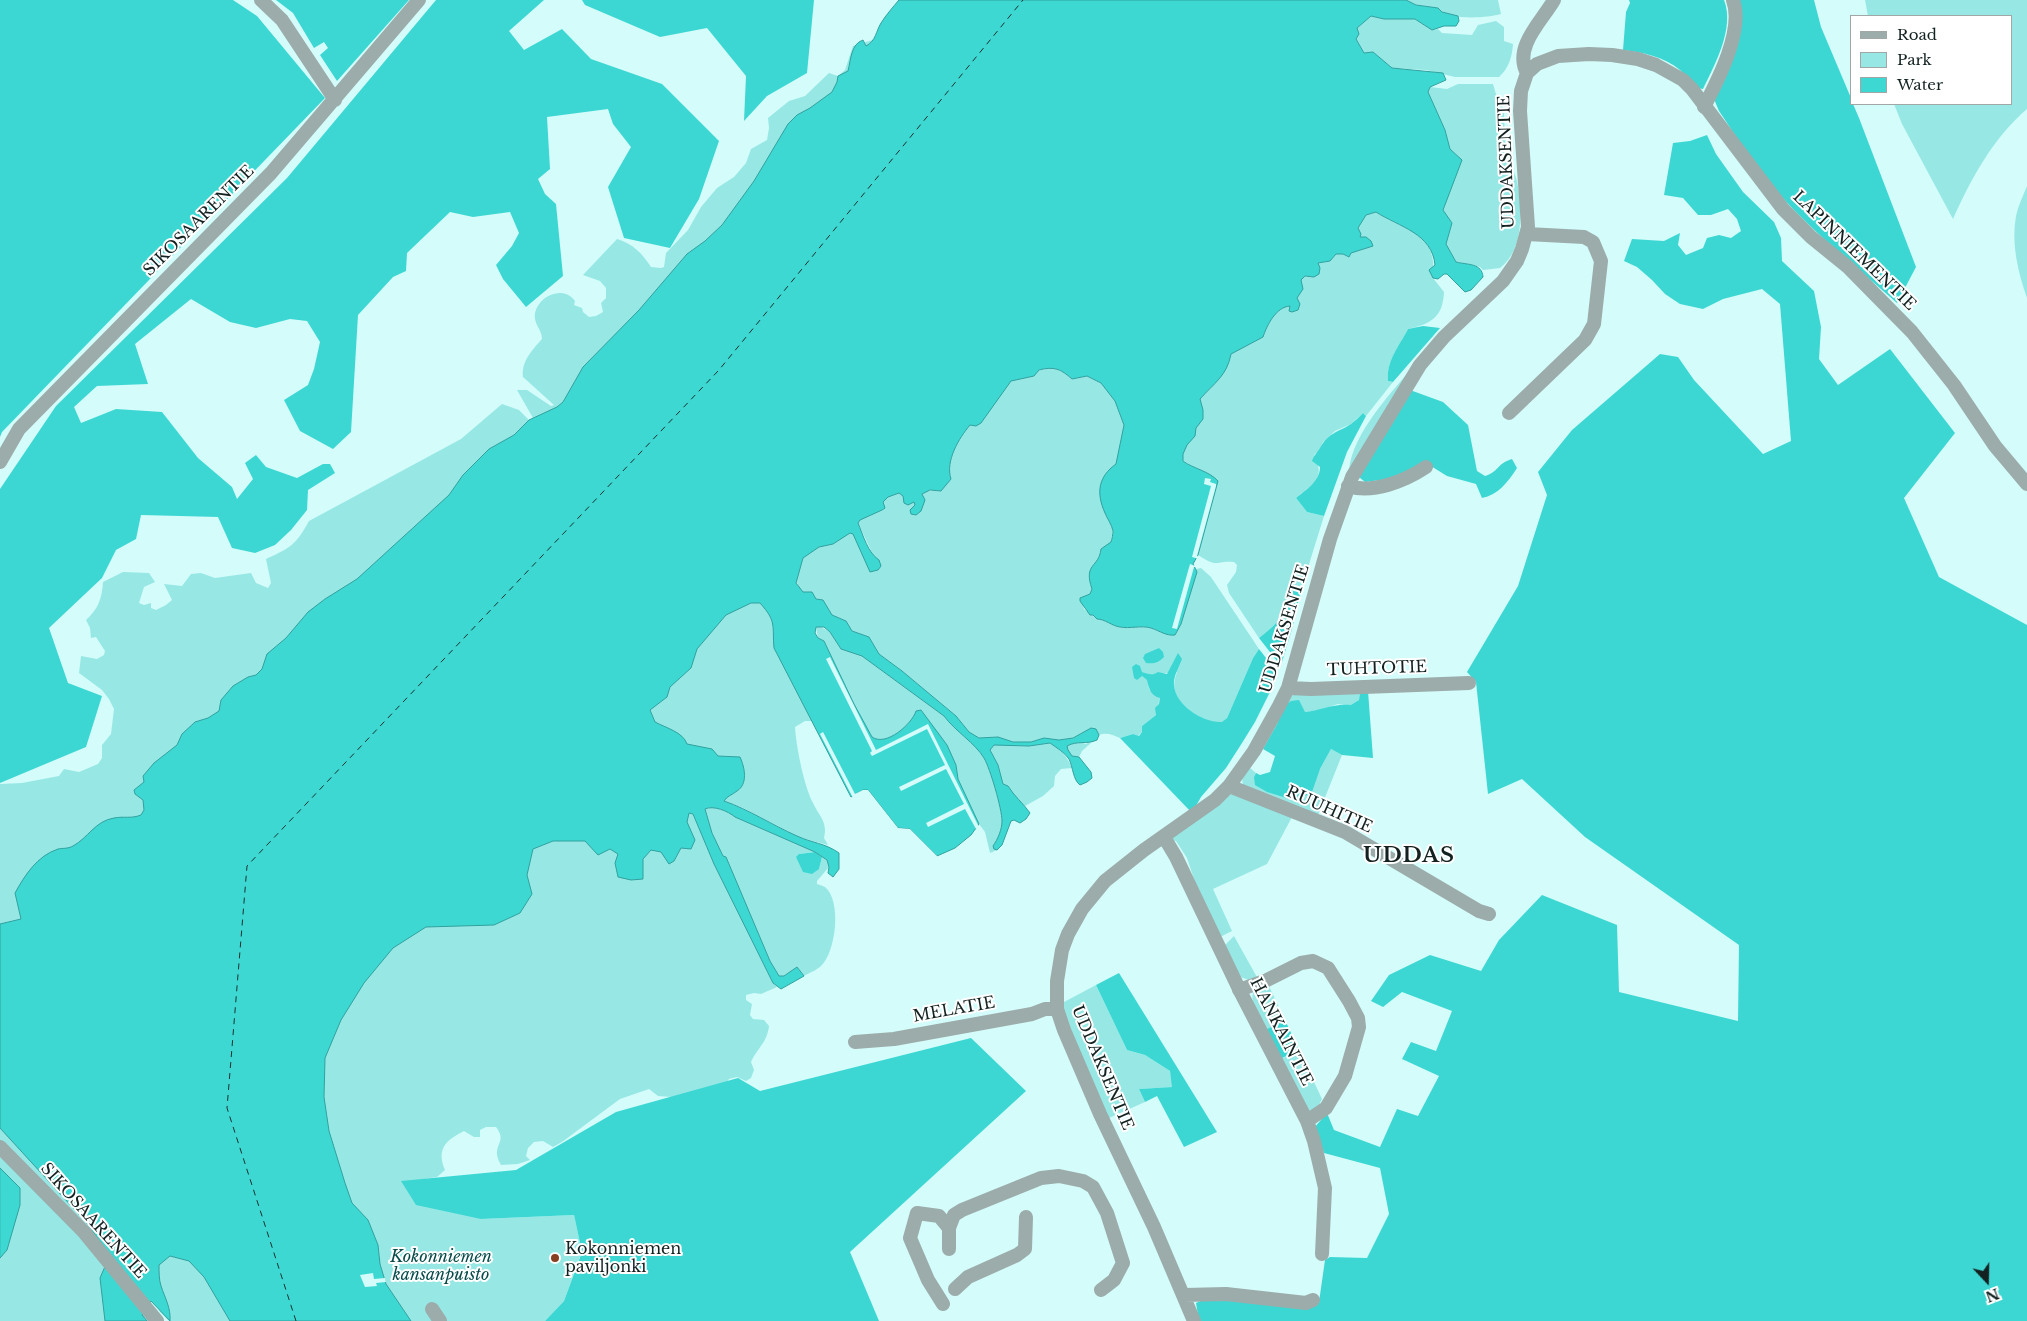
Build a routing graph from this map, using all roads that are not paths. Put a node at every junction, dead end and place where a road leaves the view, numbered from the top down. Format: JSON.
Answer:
{"nodes":[{"id":1,"x":261,"y":0,"type":"edge"},
{"id":2,"x":419,"y":0,"type":"edge"},
{"id":3,"x":1554,"y":0,"type":"edge"},
{"id":4,"x":1733,"y":0,"type":"edge"},
{"id":5,"x":1528,"y":73,"type":"junction"},
{"id":6,"x":335,"y":100,"type":"junction"},
{"id":7,"x":1704,"y":107,"type":"junction"},
{"id":8,"x":1527,"y":234,"type":"junction"},
{"id":9,"x":1509,"y":413,"type":"dead end"},
{"id":10,"x":0,"y":462,"type":"edge"},
{"id":11,"x":1426,"y":467,"type":"dead end"},
{"id":12,"x":2027,"y":484,"type":"edge"},
{"id":13,"x":1348,"y":486,"type":"junction"},
{"id":14,"x":1469,"y":683,"type":"dead end"},
{"id":15,"x":1288,"y":688,"type":"junction"},
{"id":16,"x":1229,"y":786,"type":"junction"},
{"id":17,"x":1164,"y":837,"type":"junction"},
{"id":18,"x":1489,"y":914,"type":"dead end"},
{"id":19,"x":1239,"y":990,"type":"junction"},
{"id":20,"x":1057,"y":1009,"type":"junction"},
{"id":21,"x":855,"y":1042,"type":"dead end"},
{"id":22,"x":1307,"y":1121,"type":"junction"},
{"id":23,"x":0,"y":1147,"type":"edge"},
{"id":24,"x":1026,"y":1217,"type":"dead end"},
{"id":25,"x":949,"y":1228,"type":"junction"},
{"id":26,"x":949,"y":1249,"type":"dead end"},
{"id":27,"x":1322,"y":1254,"type":"dead end"},
{"id":28,"x":956,"y":1289,"type":"dead end"},
{"id":29,"x":1101,"y":1290,"type":"dead end"},
{"id":30,"x":1185,"y":1296,"type":"junction"},
{"id":31,"x":1313,"y":1300,"type":"dead end"},
{"id":32,"x":943,"y":1304,"type":"dead end"},
{"id":33,"x":153,"y":1316,"type":"edge"},
{"id":34,"x":1194,"y":1321,"type":"edge"}],
"edges":[{"from":1,"to":6,"type":"street"},
{"from":2,"to":6,"type":"street","name":"SIKOSAARENTIE"},
{"from":3,"to":5,"type":"street"},
{"from":4,"to":7,"type":"street"},
{"from":5,"to":7,"type":"street","name":"LAPINNIEMENTIE"},
{"from":5,"to":8,"type":"street","name":"UDDAKSENTIE"},
{"from":6,"to":10,"type":"street","name":"SIKOSAARENTIE"},
{"from":7,"to":12,"type":"street","name":"LAPINNIEMENTIE"},
{"from":8,"to":9,"type":"street"},
{"from":8,"to":13,"type":"street","name":"UDDAKSENTIE"},
{"from":11,"to":13,"type":"street"},
{"from":13,"to":15,"type":"street","name":"UDDAKSENTIE"},
{"from":14,"to":15,"type":"street","name":"TUHTOTIE"},
{"from":15,"to":16,"type":"street","name":"UDDAKSENTIE"},
{"from":16,"to":17,"type":"street","name":"UDDAKSENTIE"},
{"from":16,"to":18,"type":"street","name":"RUUHITIE"},
{"from":17,"to":19,"type":"street","name":"HANKAINTIE"},
{"from":17,"to":20,"type":"street","name":"UDDAKSENTIE"},
{"from":19,"to":22,"type":"street","name":"HANKAINTIE"},
{"from":19,"to":22,"type":"street"},
{"from":20,"to":21,"type":"street","name":"MELATIE"},
{"from":20,"to":30,"type":"street","name":"UDDAKSENTIE"},
{"from":22,"to":27,"type":"street","name":"HANKAINTIE"},
{"from":23,"to":33,"type":"street","name":"SIKOSAARENTIE"},
{"from":24,"to":28,"type":"street"},
{"from":25,"to":26,"type":"street"},
{"from":25,"to":29,"type":"street"},
{"from":25,"to":32,"type":"street"},
{"from":30,"to":31,"type":"street"},
{"from":30,"to":34,"type":"street","name":"UDDAKSENTIE"}]}
